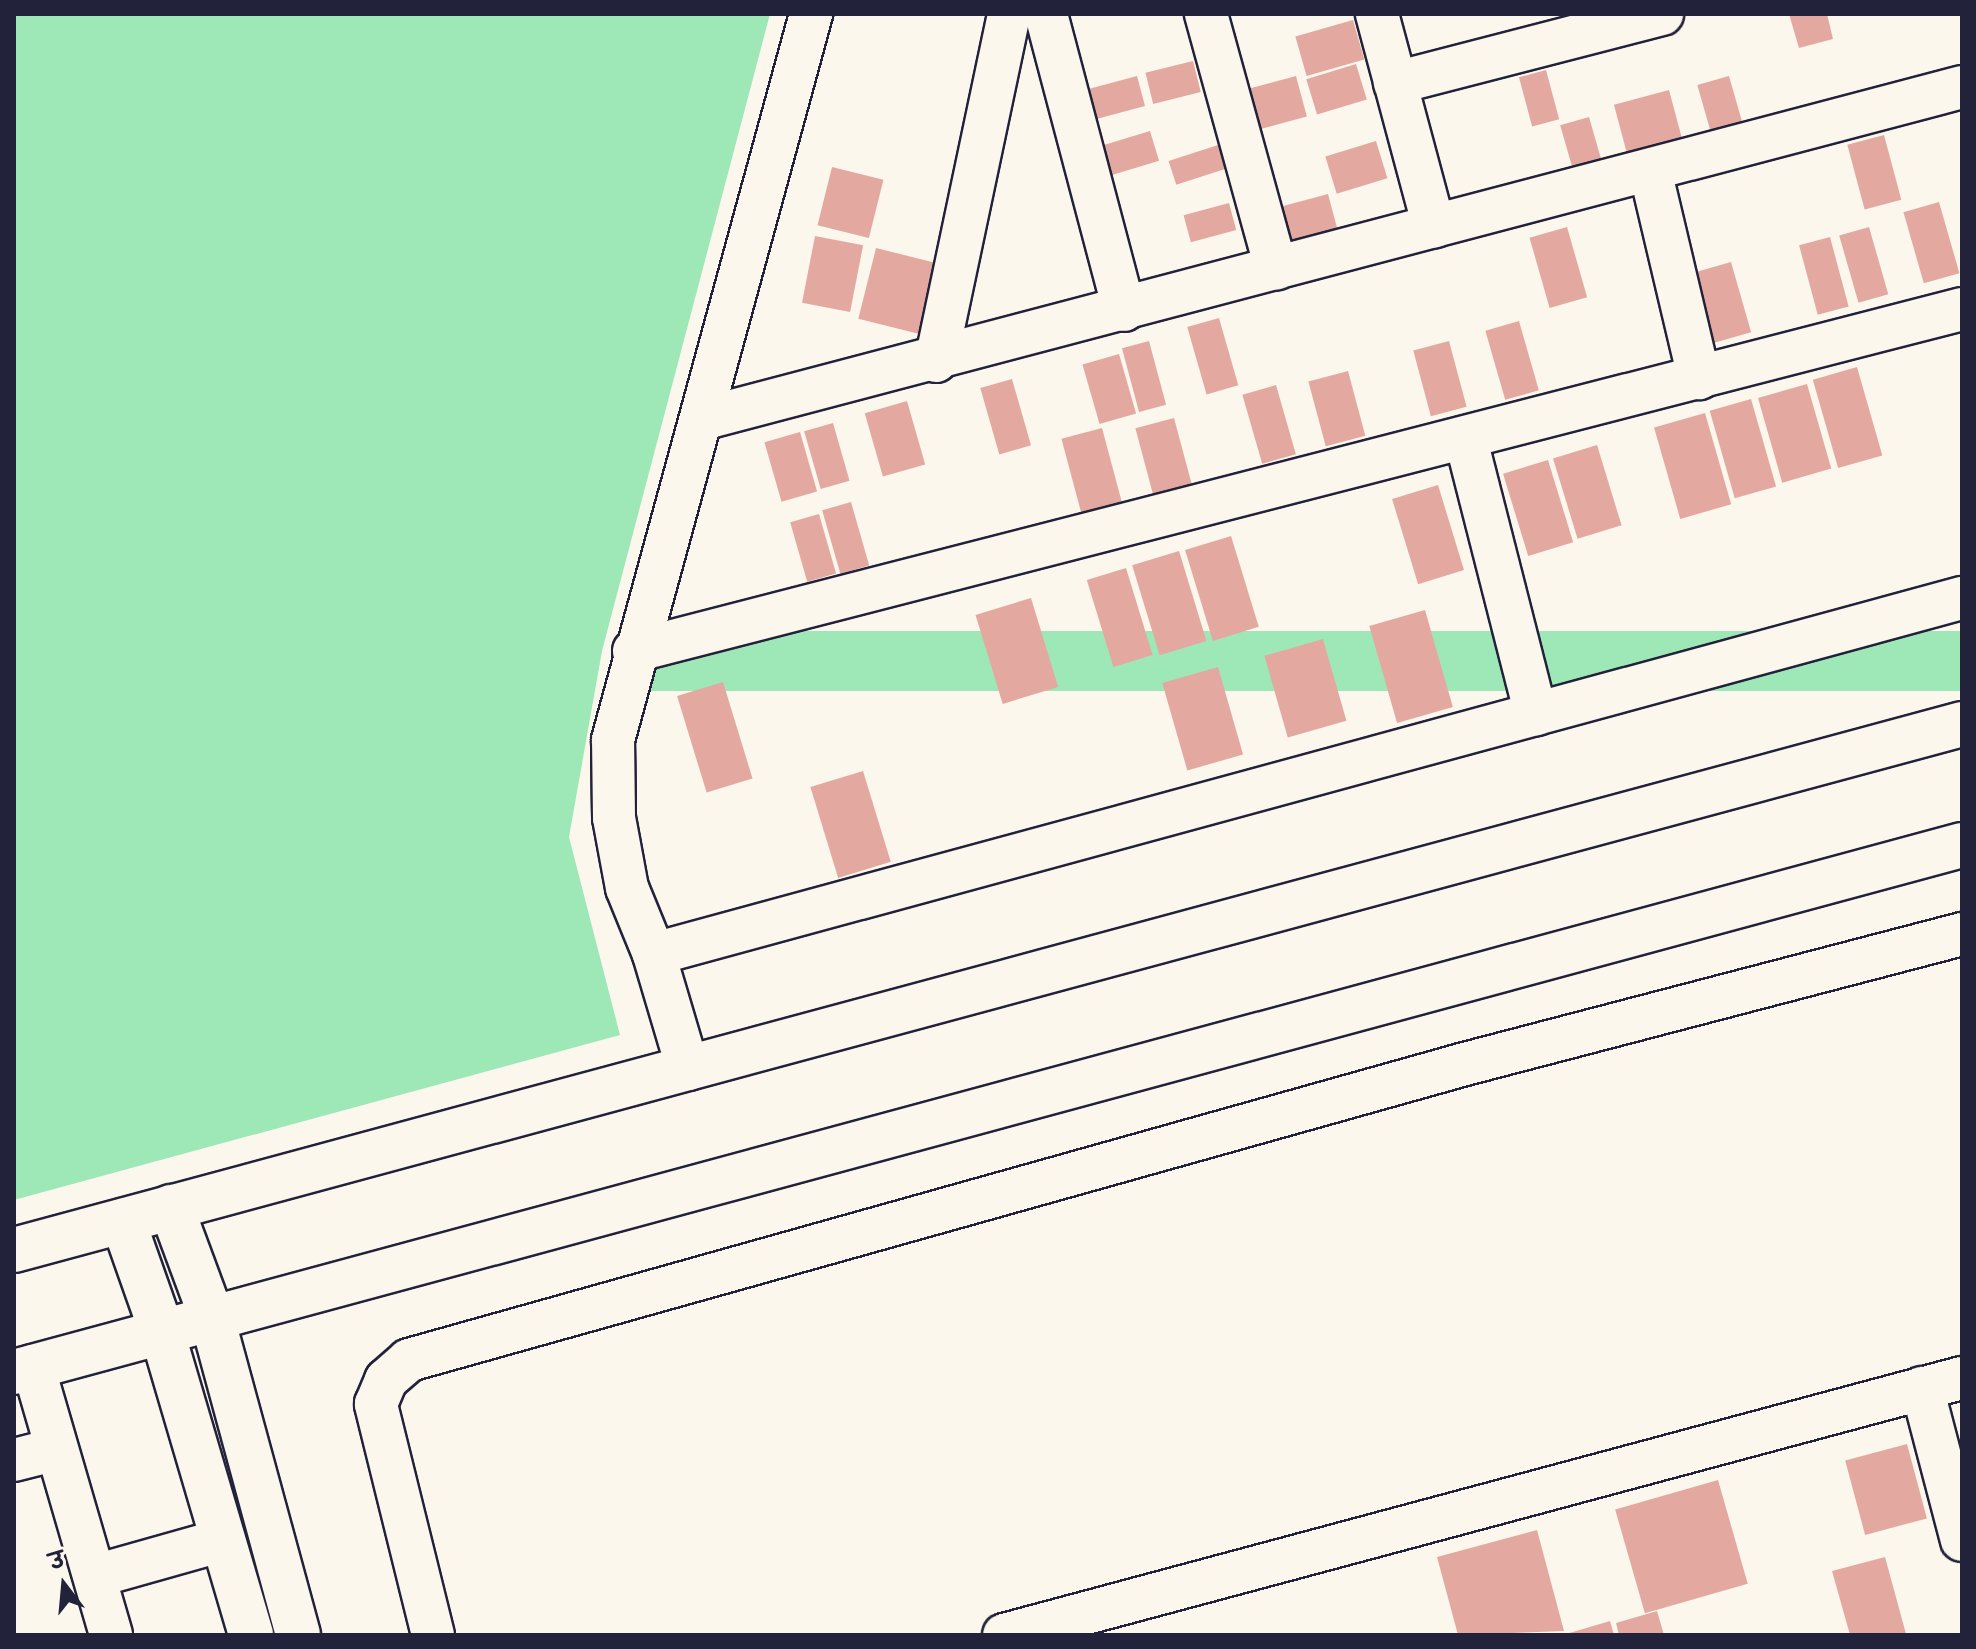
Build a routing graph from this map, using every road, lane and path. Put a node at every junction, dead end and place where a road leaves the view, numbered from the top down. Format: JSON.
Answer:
{"nodes":[{"id":1,"x":811,"y":14,"type":"edge"},
{"id":2,"x":1009,"y":14,"type":"edge"},
{"id":3,"x":1046,"y":14,"type":"edge"},
{"id":4,"x":1206,"y":14,"type":"edge"},
{"id":5,"x":1377,"y":14,"type":"edge"},
{"id":6,"x":1662,"y":14,"type":"edge"},
{"id":7,"x":1530,"y":30,"type":"edge"},
{"id":8,"x":1395,"y":83,"type":"junction"},
{"id":9,"x":1962,"y":87,"type":"edge"},
{"id":10,"x":1650,"y":170,"type":"junction"},
{"id":11,"x":1434,"y":227,"type":"junction"},
{"id":12,"x":1276,"y":269,"type":"junction"},
{"id":13,"x":1962,"y":309,"type":"edge"},
{"id":14,"x":1124,"y":310,"type":"junction"},
{"id":15,"x":936,"y":361,"type":"junction"},
{"id":16,"x":1699,"y":378,"type":"junction"},
{"id":17,"x":702,"y":419,"type":"junction"},
{"id":18,"x":1466,"y":440,"type":"junction"},
{"id":19,"x":1962,"y":598,"type":"edge"},
{"id":20,"x":634,"y":651,"type":"junction"},
{"id":21,"x":1536,"y":714,"type":"junction"},
{"id":22,"x":1962,"y":724,"type":"edge"},
{"id":23,"x":1962,"y":845,"type":"edge"},
{"id":24,"x":1962,"y":934,"type":"edge"},
{"id":25,"x":654,"y":954,"type":"junction"},
{"id":26,"x":688,"y":1069,"type":"junction"},
{"id":27,"x":171,"y":1207,"type":"junction"},
{"id":28,"x":123,"y":1221,"type":"junction"},
{"id":29,"x":14,"y":1250,"type":"edge"},
{"id":30,"x":212,"y":1318,"type":"junction"},
{"id":31,"x":162,"y":1332,"type":"junction"},
{"id":32,"x":24,"y":1369,"type":"edge"},
{"id":33,"x":1962,"y":1378,"type":"edge"},
{"id":34,"x":1922,"y":1388,"type":"junction"},
{"id":35,"x":57,"y":1449,"type":"junction"},
{"id":36,"x":14,"y":1460,"type":"edge"},
{"id":37,"x":223,"y":1540,"type":"junction"},
{"id":38,"x":1962,"y":1540,"type":"edge"},
{"id":39,"x":95,"y":1576,"type":"junction"},
{"id":40,"x":111,"y":1635,"type":"edge"},
{"id":41,"x":251,"y":1635,"type":"edge"},
{"id":42,"x":298,"y":1635,"type":"edge"},
{"id":43,"x":433,"y":1635,"type":"edge"},
{"id":44,"x":1004,"y":1635,"type":"edge"}],
"edges":[{"from":1,"to":17,"type":"street"},
{"from":2,"to":15,"type":"street"},
{"from":3,"to":14,"type":"street"},
{"from":4,"to":12,"type":"street"},
{"from":5,"to":8,"type":"street"},
{"from":6,"to":7,"type":"street"},
{"from":7,"to":8,"type":"street"},
{"from":8,"to":11,"type":"street"},
{"from":9,"to":10,"type":"street"},
{"from":10,"to":11,"type":"street"},
{"from":10,"to":16,"type":"street"},
{"from":11,"to":12,"type":"street"},
{"from":12,"to":14,"type":"street"},
{"from":13,"to":16,"type":"street"},
{"from":14,"to":15,"type":"street"},
{"from":15,"to":17,"type":"street"},
{"from":16,"to":18,"type":"street"},
{"from":17,"to":20,"type":"street"},
{"from":18,"to":20,"type":"street"},
{"from":18,"to":21,"type":"street"},
{"from":19,"to":21,"type":"street"},
{"from":20,"to":25,"type":"street"},
{"from":21,"to":25,"type":"street"},
{"from":22,"to":26,"type":"street"},
{"from":23,"to":30,"type":"street"},
{"from":24,"to":43,"type":"street"},
{"from":25,"to":26,"type":"street"},
{"from":26,"to":27,"type":"street"},
{"from":27,"to":28,"type":"street"},
{"from":27,"to":30,"type":"street"},
{"from":28,"to":29,"type":"street"},
{"from":28,"to":31,"type":"street"},
{"from":30,"to":31,"type":"street"},
{"from":30,"to":42,"type":"street"},
{"from":31,"to":32,"type":"street"},
{"from":31,"to":37,"type":"street"},
{"from":32,"to":35,"type":"street"},
{"from":33,"to":34,"type":"street"},
{"from":34,"to":38,"type":"street"},
{"from":34,"to":44,"type":"street"},
{"from":35,"to":36,"type":"street"},
{"from":35,"to":39,"type":"street"},
{"from":37,"to":39,"type":"street"},
{"from":37,"to":41,"type":"street"},
{"from":39,"to":40,"type":"street"}]}
